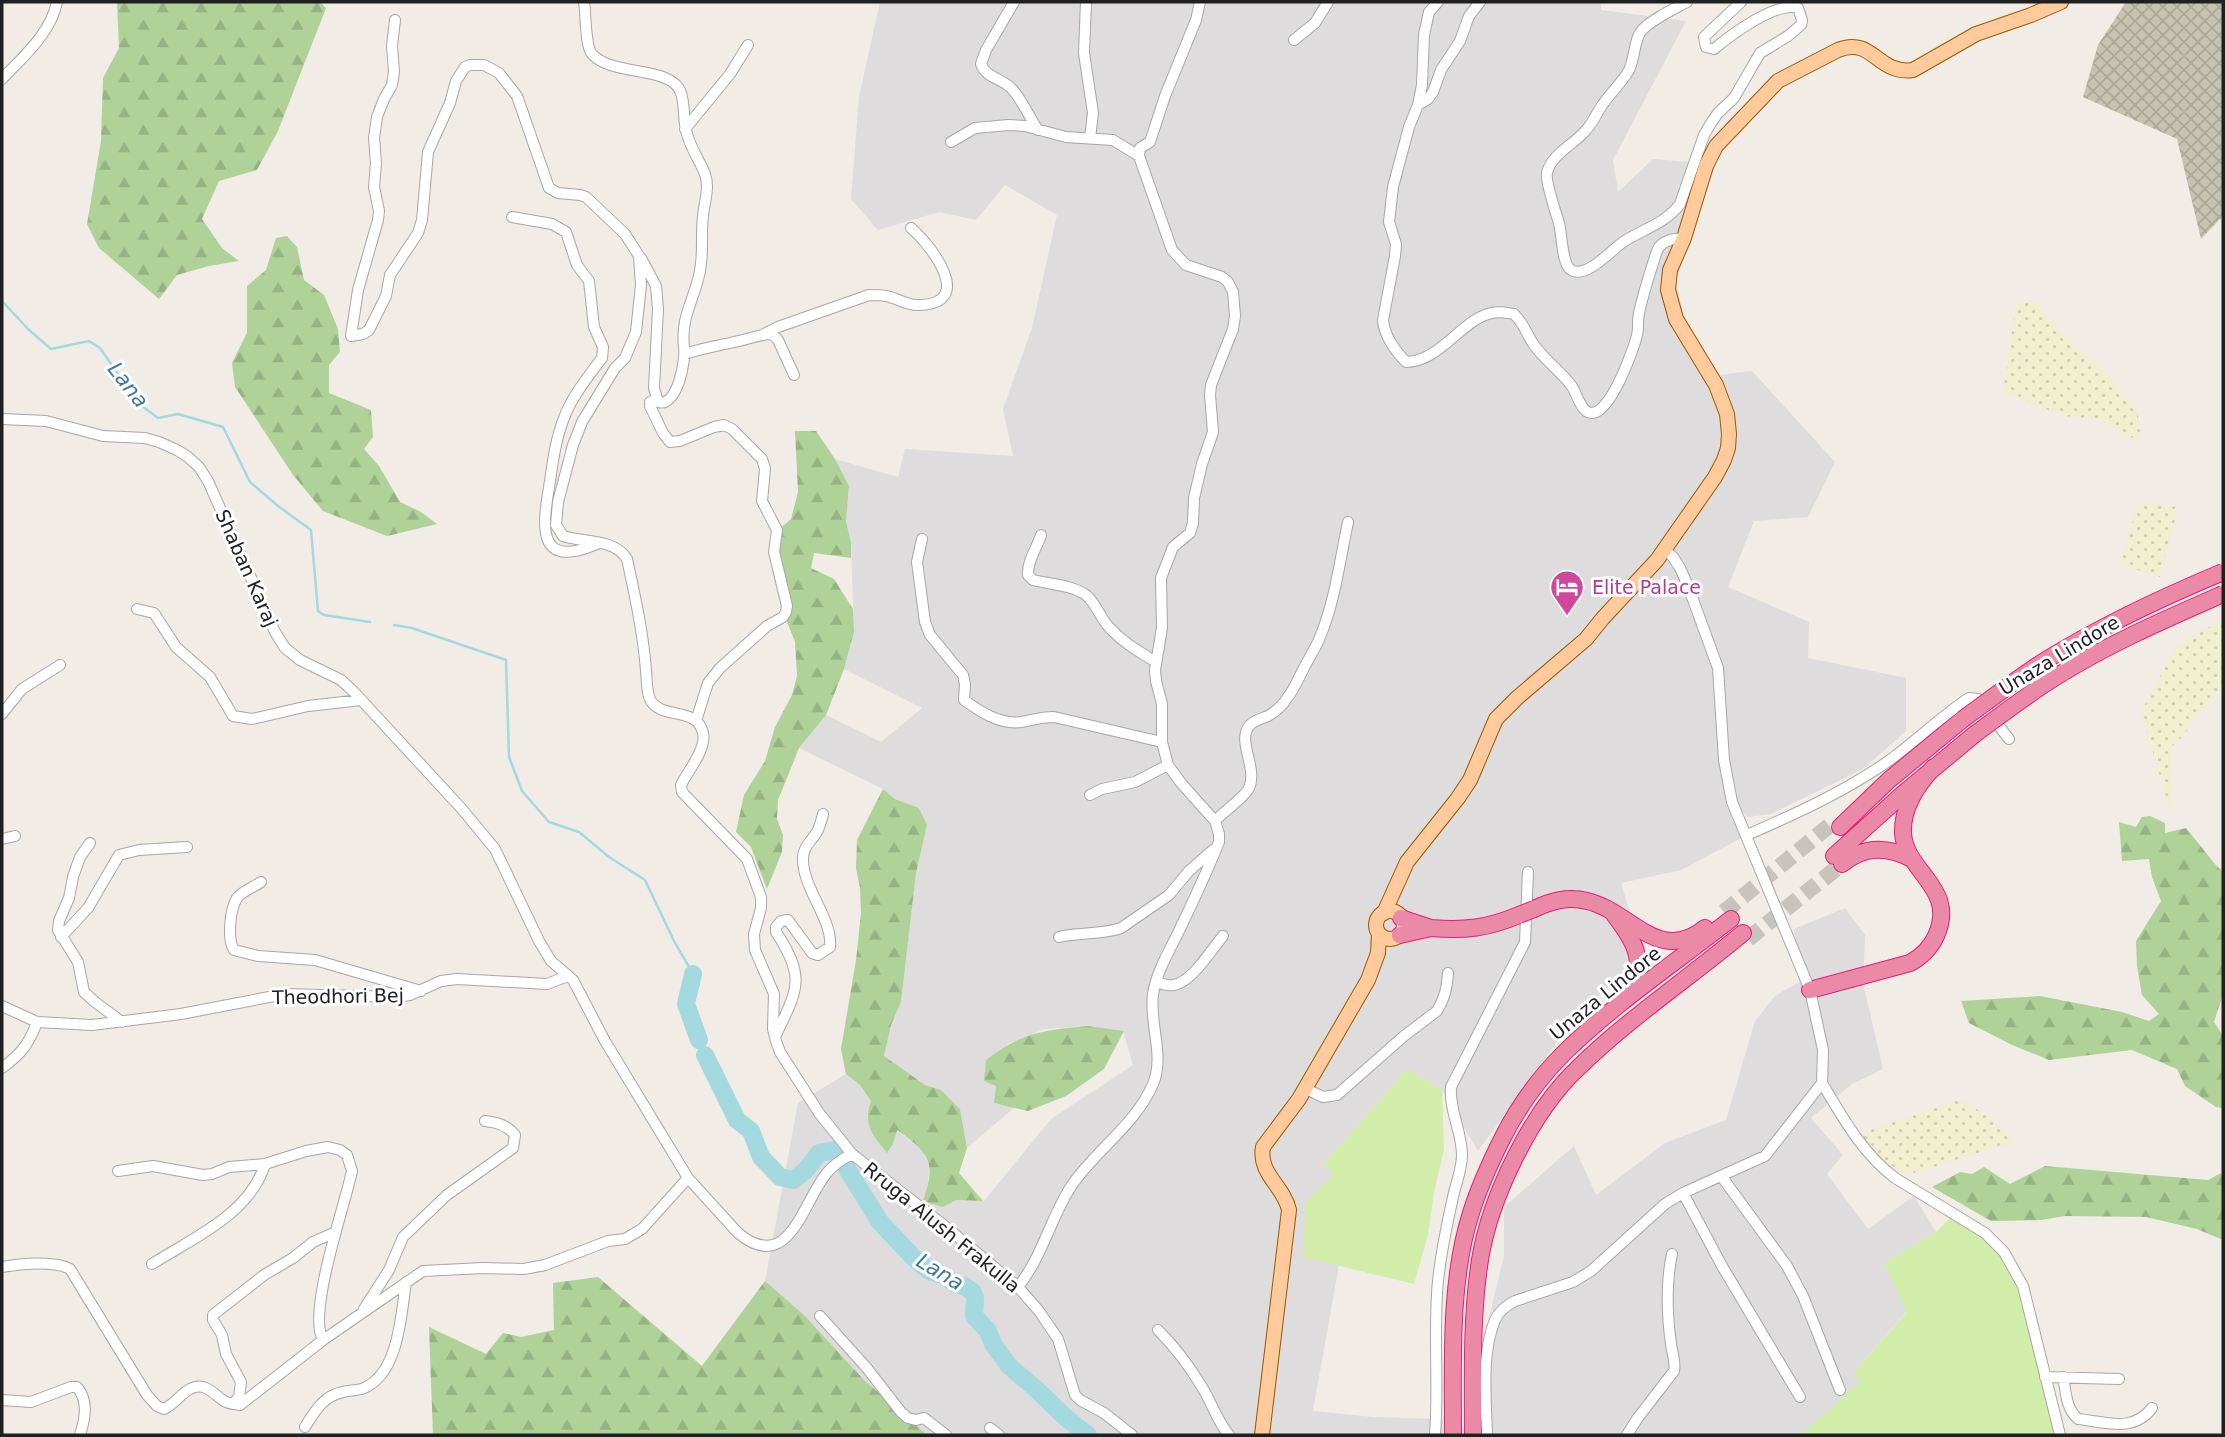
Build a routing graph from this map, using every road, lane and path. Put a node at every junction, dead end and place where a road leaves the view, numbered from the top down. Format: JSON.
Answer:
{"nodes":[{"id":1,"x":57,"y":2,"type":"edge"},
{"id":2,"x":584,"y":2,"type":"edge"},
{"id":3,"x":1014,"y":2,"type":"edge"},
{"id":4,"x":1086,"y":2,"type":"edge"},
{"id":5,"x":1200,"y":2,"type":"edge"},
{"id":6,"x":1328,"y":2,"type":"edge"},
{"id":7,"x":1438,"y":2,"type":"edge"},
{"id":8,"x":1480,"y":2,"type":"edge"},
{"id":9,"x":1687,"y":2,"type":"edge"},
{"id":10,"x":1741,"y":2,"type":"edge"},
{"id":11,"x":2061,"y":2,"type":"edge"},
{"id":12,"x":395,"y":20,"type":"dead end"},
{"id":13,"x":1294,"y":40,"type":"dead end"},
{"id":14,"x":748,"y":46,"type":"dead end"},
{"id":15,"x":2,"y":79,"type":"edge"},
{"id":16,"x":1418,"y":106,"type":"junction"},
{"id":17,"x":685,"y":129,"type":"junction"},
{"id":18,"x":1038,"y":130,"type":"junction"},
{"id":19,"x":1090,"y":138,"type":"junction"},
{"id":20,"x":951,"y":142,"type":"dead end"},
{"id":21,"x":1139,"y":156,"type":"junction"},
{"id":22,"x":1701,"y":165,"type":"junction"},
{"id":23,"x":512,"y":217,"type":"dead end"},
{"id":24,"x":911,"y":228,"type":"dead end"},
{"id":25,"x":1684,"y":238,"type":"junction"},
{"id":26,"x":639,"y":256,"type":"junction"},
{"id":27,"x":764,"y":334,"type":"junction"},
{"id":28,"x":685,"y":354,"type":"junction"},
{"id":29,"x":794,"y":374,"type":"dead end"},
{"id":30,"x":656,"y":399,"type":"junction"},
{"id":31,"x":2,"y":419,"type":"edge"},
{"id":32,"x":1348,"y":522,"type":"dead end"},
{"id":33,"x":1041,"y":535,"type":"dead end"},
{"id":34,"x":922,"y":539,"type":"dead end"},
{"id":35,"x":598,"y":543,"type":"junction"},
{"id":36,"x":1665,"y":550,"type":"junction"},
{"id":37,"x":2223,"y":572,"type":"edge"},
{"id":38,"x":2223,"y":594,"type":"edge"},
{"id":39,"x":136,"y":609,"type":"dead end"},
{"id":40,"x":1156,"y":662,"type":"junction"},
{"id":41,"x":61,"y":665,"type":"dead end"},
{"id":42,"x":361,"y":700,"type":"junction"},
{"id":43,"x":2,"y":714,"type":"edge"},
{"id":44,"x":696,"y":720,"type":"junction"},
{"id":45,"x":2009,"y":739,"type":"dead end"},
{"id":46,"x":1162,"y":742,"type":"junction"},
{"id":47,"x":1168,"y":765,"type":"junction"},
{"id":48,"x":1934,"y":767,"type":"junction"},
{"id":49,"x":1090,"y":795,"type":"dead end"},
{"id":50,"x":823,"y":814,"type":"dead end"},
{"id":51,"x":1215,"y":821,"type":"junction"},
{"id":52,"x":1837,"y":824,"type":"tunnel mouth"},
{"id":53,"x":1747,"y":835,"type":"junction"},
{"id":54,"x":15,"y":836,"type":"dead end"},
{"id":55,"x":2,"y":839,"type":"edge"},
{"id":56,"x":1219,"y":842,"type":"junction"},
{"id":57,"x":90,"y":843,"type":"dead end"},
{"id":58,"x":187,"y":847,"type":"dead end"},
{"id":59,"x":1912,"y":859,"type":"junction"},
{"id":60,"x":1528,"y":872,"type":"dead end"},
{"id":61,"x":261,"y":882,"type":"dead end"},
{"id":62,"x":1613,"y":913,"type":"junction"},
{"id":63,"x":1393,"y":914,"type":"junction"},
{"id":64,"x":1431,"y":928,"type":"junction"},
{"id":65,"x":1223,"y":936,"type":"dead end"},
{"id":66,"x":1390,"y":936,"type":"junction"},
{"id":67,"x":1746,"y":936,"type":"tunnel mouth"},
{"id":68,"x":61,"y":937,"type":"junction"},
{"id":69,"x":1059,"y":937,"type":"dead end"},
{"id":70,"x":1448,"y":973,"type":"dead end"},
{"id":71,"x":568,"y":976,"type":"junction"},
{"id":72,"x":1157,"y":982,"type":"junction"},
{"id":73,"x":1810,"y":990,"type":"junction"},
{"id":74,"x":421,"y":991,"type":"junction"},
{"id":75,"x":2,"y":1006,"type":"edge"},
{"id":76,"x":37,"y":1022,"type":"junction"},
{"id":77,"x":122,"y":1022,"type":"junction"},
{"id":78,"x":775,"y":1037,"type":"junction"},
{"id":79,"x":2,"y":1068,"type":"edge"},
{"id":80,"x":1822,"y":1083,"type":"junction"},
{"id":81,"x":1306,"y":1089,"type":"junction"},
{"id":82,"x":485,"y":1121,"type":"dead end"},
{"id":83,"x":852,"y":1154,"type":"junction"},
{"id":84,"x":265,"y":1164,"type":"junction"},
{"id":85,"x":118,"y":1171,"type":"dead end"},
{"id":86,"x":1722,"y":1177,"type":"junction"},
{"id":87,"x":688,"y":1178,"type":"junction"},
{"id":88,"x":1683,"y":1193,"type":"junction"},
{"id":89,"x":1470,"y":1214,"type":"junction"},
{"id":90,"x":336,"y":1231,"type":"junction"},
{"id":91,"x":1672,"y":1254,"type":"dead end"},
{"id":92,"x":152,"y":1264,"type":"dead end"},
{"id":93,"x":2,"y":1267,"type":"edge"},
{"id":94,"x":406,"y":1282,"type":"junction"},
{"id":95,"x":1018,"y":1287,"type":"junction"},
{"id":96,"x":361,"y":1314,"type":"junction"},
{"id":97,"x":820,"y":1316,"type":"dead end"},
{"id":98,"x":1158,"y":1330,"type":"dead end"},
{"id":99,"x":323,"y":1340,"type":"junction"},
{"id":100,"x":2045,"y":1377,"type":"junction"},
{"id":101,"x":2063,"y":1377,"type":"junction"},
{"id":102,"x":2119,"y":1379,"type":"dead end"},
{"id":103,"x":1840,"y":1390,"type":"dead end"},
{"id":104,"x":1800,"y":1398,"type":"dead end"},
{"id":105,"x":2,"y":1400,"type":"edge"},
{"id":106,"x":233,"y":1404,"type":"junction"},
{"id":107,"x":2152,"y":1408,"type":"dead end"},
{"id":108,"x":305,"y":1427,"type":"dead end"},
{"id":109,"x":80,"y":1435,"type":"edge"},
{"id":110,"x":946,"y":1435,"type":"edge"},
{"id":111,"x":1132,"y":1435,"type":"edge"},
{"id":112,"x":1229,"y":1435,"type":"edge"},
{"id":113,"x":1262,"y":1435,"type":"edge"},
{"id":114,"x":1436,"y":1435,"type":"edge"},
{"id":115,"x":1453,"y":1435,"type":"edge"},
{"id":116,"x":1484,"y":1435,"type":"edge"},
{"id":117,"x":1627,"y":1435,"type":"edge"},
{"id":118,"x":2060,"y":1435,"type":"edge"}],
"edges":[{"from":1,"to":15,"type":"street"},
{"from":2,"to":17,"type":"street"},
{"from":3,"to":18,"type":"street"},
{"from":4,"to":19,"type":"street"},
{"from":5,"to":21,"type":"street"},
{"from":6,"to":13,"type":"street"},
{"from":7,"to":16,"type":"street"},
{"from":8,"to":16,"type":"street"},
{"from":9,"to":22,"type":"street"},
{"from":10,"to":22,"type":"street"},
{"from":11,"to":22,"type":"main road"},
{"from":12,"to":26,"type":"street"},
{"from":14,"to":17,"type":"street"},
{"from":16,"to":25,"type":"street"},
{"from":17,"to":28,"type":"street"},
{"from":18,"to":19,"type":"street"},
{"from":18,"to":20,"type":"street"},
{"from":19,"to":21,"type":"street"},
{"from":21,"to":40,"type":"street"},
{"from":22,"to":25,"type":"main road"},
{"from":23,"to":35,"type":"street"},
{"from":24,"to":27,"type":"street"},
{"from":25,"to":36,"type":"main road"},
{"from":26,"to":30,"type":"street"},
{"from":26,"to":35,"type":"street"},
{"from":27,"to":28,"type":"street"},
{"from":27,"to":29,"type":"street"},
{"from":28,"to":30,"type":"street"},
{"from":30,"to":44,"type":"street"},
{"from":31,"to":42,"type":"street","name":"Shaban Karaj"},
{"from":32,"to":51,"type":"street"},
{"from":33,"to":40,"type":"street"},
{"from":34,"to":46,"type":"street"},
{"from":35,"to":44,"type":"street"},
{"from":36,"to":53,"type":"street"},
{"from":36,"to":63,"type":"main road"},
{"from":37,"to":52,"type":"highway","name":"Unaza Lindore","bridge":true},
{"from":38,"to":48,"type":"highway","name":"Unaza Lindore","bridge":true},
{"from":39,"to":42,"type":"street"},
{"from":40,"to":46,"type":"street"},
{"from":41,"to":43,"type":"street"},
{"from":42,"to":71,"type":"street","name":"Shaban Karaj"},
{"from":44,"to":78,"type":"street"},
{"from":45,"to":53,"type":"street"},
{"from":46,"to":47,"type":"street"},
{"from":47,"to":49,"type":"street"},
{"from":47,"to":51,"type":"street"},
{"from":48,"to":59,"type":"highway"},
{"from":48,"to":59,"type":"highway","name":"Unaza Lindore"},
{"from":50,"to":78,"type":"street"},
{"from":51,"to":56,"type":"street"},
{"from":53,"to":73,"type":"street"},
{"from":54,"to":55,"type":"street"},
{"from":56,"to":69,"type":"street"},
{"from":56,"to":72,"type":"street"},
{"from":57,"to":68,"type":"street"},
{"from":58,"to":68,"type":"street"},
{"from":59,"to":73,"type":"highway"},
{"from":60,"to":114,"type":"street"},
{"from":61,"to":74,"type":"street"},
{"from":62,"to":64,"type":"highway"},
{"from":62,"to":89,"type":"highway"},
{"from":62,"to":89,"type":"highway","name":"Unaza Lindore"},
{"from":63,"to":64,"type":"highway"},
{"from":63,"to":66,"type":"main road"},
{"from":63,"to":66,"type":"main road"},
{"from":64,"to":66,"type":"highway"},
{"from":65,"to":72,"type":"street"},
{"from":66,"to":81,"type":"main road"},
{"from":67,"to":116,"type":"highway","name":"Unaza Lindore"},
{"from":68,"to":77,"type":"street"},
{"from":70,"to":81,"type":"street"},
{"from":71,"to":74,"type":"street","name":"Theodhori Bej"},
{"from":71,"to":87,"type":"street"},
{"from":72,"to":95,"type":"street"},
{"from":73,"to":80,"type":"street"},
{"from":74,"to":77,"type":"street","name":"Theodhori Bej"},
{"from":75,"to":76,"type":"street"},
{"from":76,"to":77,"type":"street","name":"Theodhori Bej"},
{"from":76,"to":79,"type":"street"},
{"from":78,"to":83,"type":"street"},
{"from":80,"to":86,"type":"street"},
{"from":80,"to":100,"type":"street"},
{"from":81,"to":113,"type":"main road"},
{"from":82,"to":96,"type":"street"},
{"from":83,"to":87,"type":"street","name":"Rruga Alush Frakulla"},
{"from":83,"to":95,"type":"street","name":"Rruga Alush Frakulla"},
{"from":84,"to":85,"type":"street"},
{"from":84,"to":90,"type":"street"},
{"from":84,"to":92,"type":"street"},
{"from":86,"to":88,"type":"street"},
{"from":86,"to":103,"type":"street"},
{"from":87,"to":94,"type":"street"},
{"from":88,"to":104,"type":"street"},
{"from":88,"to":116,"type":"street"},
{"from":89,"to":115,"type":"highway","name":"Unaza Lindore"},
{"from":90,"to":99,"type":"street"},
{"from":90,"to":106,"type":"street"},
{"from":91,"to":117,"type":"street"},
{"from":93,"to":106,"type":"street"},
{"from":94,"to":96,"type":"street"},
{"from":94,"to":108,"type":"street"},
{"from":95,"to":111,"type":"street","name":"Rruga Alush Frakulla"},
{"from":96,"to":99,"type":"street"},
{"from":97,"to":110,"type":"street"},
{"from":98,"to":112,"type":"street"},
{"from":99,"to":106,"type":"street"},
{"from":100,"to":101,"type":"street"},
{"from":100,"to":118,"type":"street"},
{"from":101,"to":102,"type":"street"},
{"from":101,"to":107,"type":"street"},
{"from":105,"to":109,"type":"street"}]}
